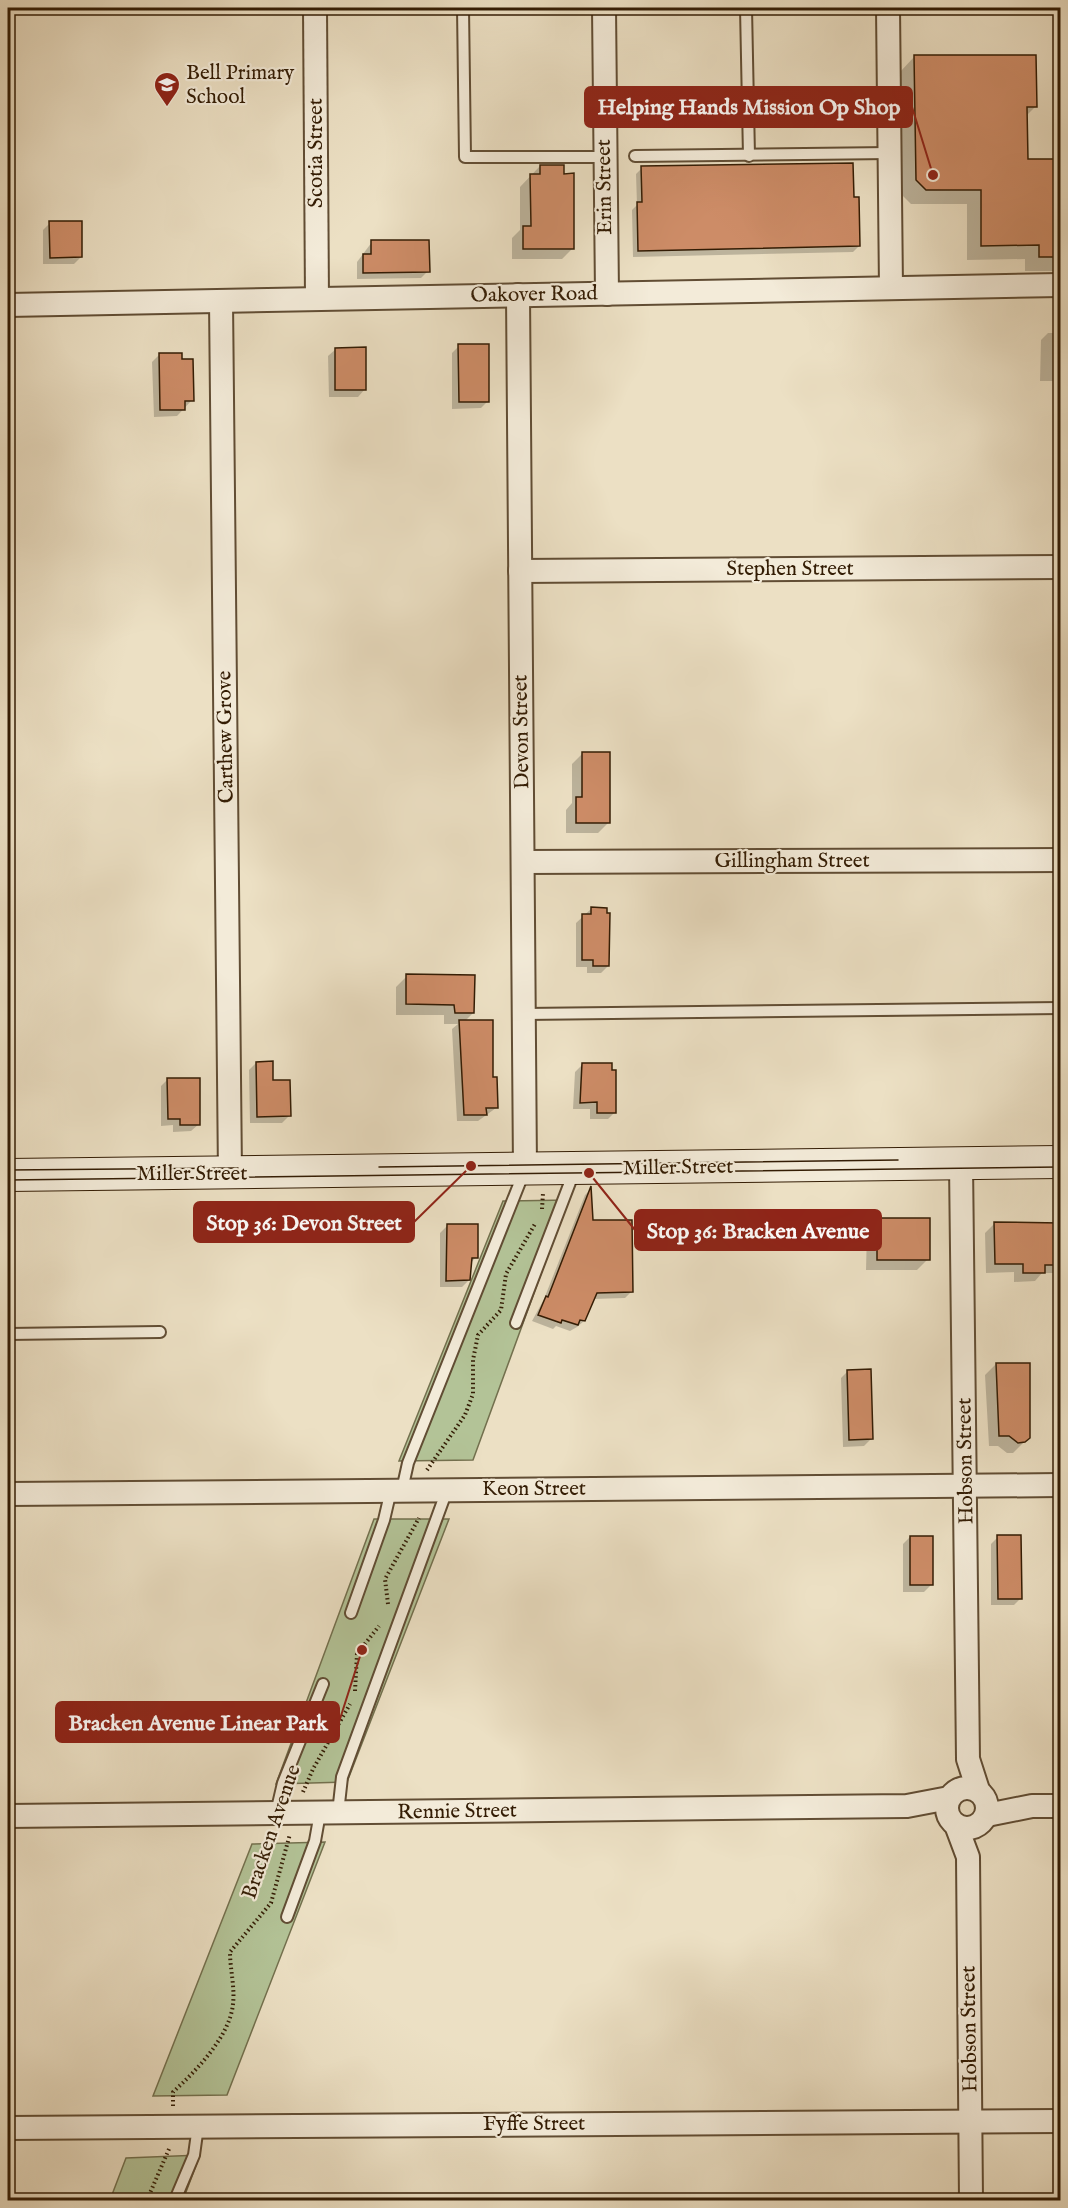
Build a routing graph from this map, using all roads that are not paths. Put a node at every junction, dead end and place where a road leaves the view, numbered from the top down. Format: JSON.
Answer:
{"nodes":[{"id":1,"x":315,"y":8,"type":"edge"},
{"id":2,"x":463,"y":8,"type":"edge"},
{"id":3,"x":604,"y":8,"type":"edge"},
{"id":4,"x":746,"y":8,"type":"edge"},
{"id":5,"x":888,"y":8,"type":"edge"},
{"id":6,"x":890,"y":153,"type":"junction"},
{"id":7,"x":635,"y":156,"type":"dead end"},
{"id":8,"x":749,"y":156,"type":"junction"},
{"id":9,"x":605,"y":157,"type":"junction"},
{"id":10,"x":1060,"y":285,"type":"edge"},
{"id":11,"x":891,"y":288,"type":"junction"},
{"id":12,"x":607,"y":294,"type":"junction"},
{"id":13,"x":518,"y":295,"type":"junction"},
{"id":14,"x":317,"y":299,"type":"junction"},
{"id":15,"x":221,"y":301,"type":"junction"},
{"id":16,"x":8,"y":305,"type":"edge"},
{"id":17,"x":1060,"y":567,"type":"edge"},
{"id":18,"x":520,"y":571,"type":"junction"},
{"id":19,"x":1060,"y":860,"type":"edge"},
{"id":20,"x":524,"y":862,"type":"junction"},
{"id":21,"x":1060,"y":1008,"type":"edge"},
{"id":22,"x":525,"y":1014,"type":"junction"},
{"id":23,"x":1060,"y":1162,"type":"edge"},
{"id":24,"x":961,"y":1164,"type":"junction"},
{"id":25,"x":525,"y":1169,"type":"junction"},
{"id":26,"x":576,"y":1169,"type":"junction"},
{"id":27,"x":230,"y":1174,"type":"junction"},
{"id":28,"x":8,"y":1175,"type":"edge"},
{"id":29,"x":516,"y":1323,"type":"dead end"},
{"id":30,"x":160,"y":1332,"type":"dead end"},
{"id":31,"x":8,"y":1334,"type":"edge"},
{"id":32,"x":1060,"y":1485,"type":"edge"},
{"id":33,"x":967,"y":1486,"type":"junction"},
{"id":34,"x":396,"y":1490,"type":"junction"},
{"id":35,"x":448,"y":1490,"type":"junction"},
{"id":36,"x":8,"y":1494,"type":"edge"},
{"id":37,"x":351,"y":1613,"type":"dead end"},
{"id":38,"x":323,"y":1684,"type":"dead end"},
{"id":39,"x":1060,"y":1806,"type":"edge"},
{"id":40,"x":968,"y":1807,"type":"junction"},
{"id":41,"x":329,"y":1813,"type":"junction"},
{"id":42,"x":286,"y":1814,"type":"junction"},
{"id":43,"x":8,"y":1816,"type":"edge"},
{"id":44,"x":286,"y":1917,"type":"dead end"},
{"id":45,"x":1060,"y":2121,"type":"edge"},
{"id":46,"x":971,"y":2122,"type":"junction"},
{"id":47,"x":198,"y":2126,"type":"junction"},
{"id":48,"x":8,"y":2128,"type":"edge"},
{"id":49,"x":175,"y":2200,"type":"edge"},
{"id":50,"x":971,"y":2200,"type":"edge"}],
"edges":[{"from":1,"to":14,"type":"street","name":"Scotia Street"},
{"from":2,"to":9,"type":"lane"},
{"from":3,"to":9,"type":"street","name":"Erin Street"},
{"from":4,"to":8,"type":"lane"},
{"from":5,"to":6,"type":"street"},
{"from":6,"to":8,"type":"lane"},
{"from":6,"to":11,"type":"street"},
{"from":7,"to":8,"type":"lane"},
{"from":9,"to":12,"type":"street","name":"Erin Street"},
{"from":10,"to":11,"type":"street","name":"Oakover Road"},
{"from":11,"to":12,"type":"street","name":"Oakover Road"},
{"from":12,"to":13,"type":"street","name":"Oakover Road"},
{"from":13,"to":14,"type":"street","name":"Oakover Road"},
{"from":13,"to":18,"type":"street","name":"Devon Street"},
{"from":14,"to":15,"type":"street","name":"Oakover Road"},
{"from":15,"to":16,"type":"street","name":"Oakover Road"},
{"from":15,"to":27,"type":"street","name":"Carthew Grove"},
{"from":17,"to":18,"type":"street","name":"Stephen Street"},
{"from":18,"to":20,"type":"street","name":"Devon Street"},
{"from":19,"to":20,"type":"street","name":"Gillingham Street"},
{"from":20,"to":22,"type":"street","name":"Devon Street"},
{"from":21,"to":22,"type":"lane"},
{"from":22,"to":25,"type":"street","name":"Devon Street"},
{"from":23,"to":24,"type":"street","name":"Miller Street"},
{"from":24,"to":26,"type":"street","name":"Miller Street"},
{"from":24,"to":33,"type":"street","name":"Hobson Street"},
{"from":25,"to":26,"type":"street","name":"Miller Street"},
{"from":25,"to":27,"type":"street","name":"Miller Street"},
{"from":25,"to":34,"type":"lane"},
{"from":26,"to":29,"type":"lane"},
{"from":27,"to":28,"type":"street","name":"Miller Street"},
{"from":30,"to":31,"type":"lane"},
{"from":32,"to":33,"type":"street","name":"Keon Street"},
{"from":33,"to":35,"type":"street","name":"Keon Street"},
{"from":33,"to":40,"type":"street","name":"Hobson Street"},
{"from":34,"to":35,"type":"street","name":"Keon Street"},
{"from":34,"to":36,"type":"street","name":"Keon Street"},
{"from":34,"to":37,"type":"lane"},
{"from":35,"to":41,"type":"lane","name":"Bracken Avenue"},
{"from":38,"to":42,"type":"lane","name":"Bracken Avenue"},
{"from":39,"to":40,"type":"street","name":"Rennie Street"},
{"from":40,"to":41,"type":"street","name":"Rennie Street"},
{"from":40,"to":46,"type":"street","name":"Hobson Street"},
{"from":41,"to":42,"type":"street","name":"Rennie Street"},
{"from":41,"to":44,"type":"lane","name":"Bracken Avenue"},
{"from":42,"to":43,"type":"street","name":"Rennie Street"},
{"from":45,"to":46,"type":"street","name":"Fyffe Street"},
{"from":46,"to":47,"type":"street","name":"Fyffe Street"},
{"from":46,"to":50,"type":"street","name":"Hobson Street"},
{"from":47,"to":48,"type":"street","name":"Fyffe Street"},
{"from":47,"to":49,"type":"lane"}]}
